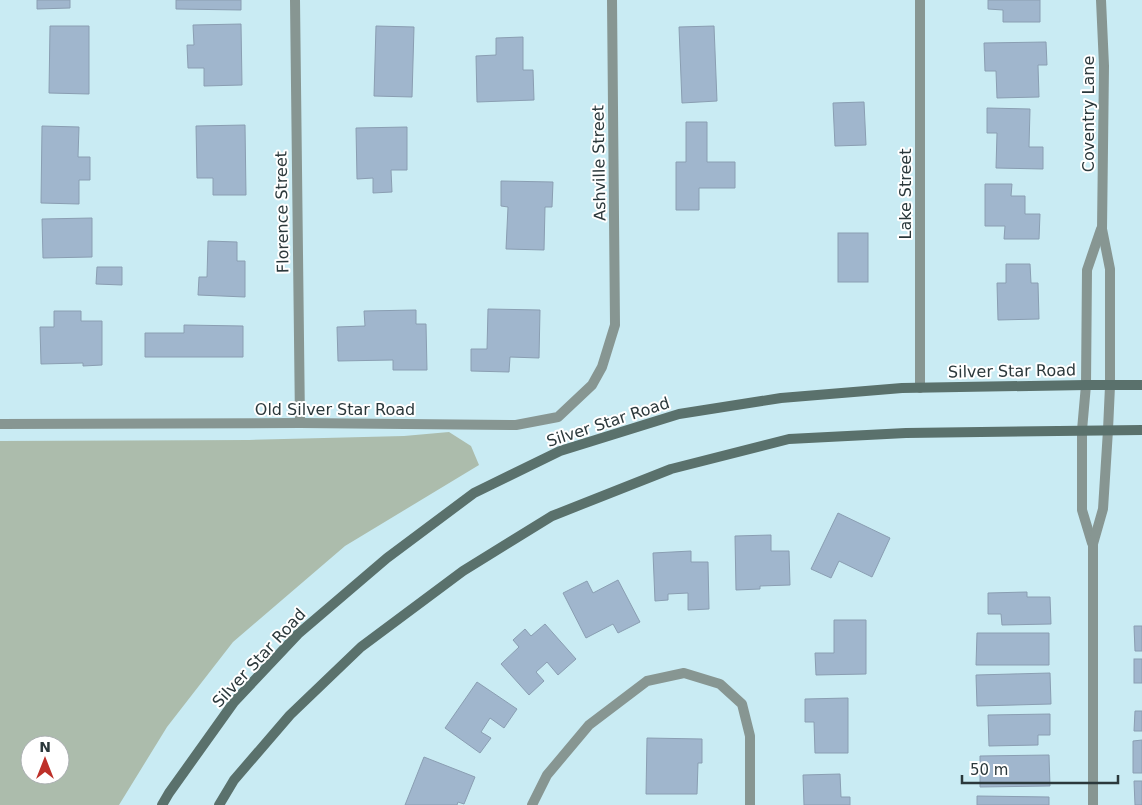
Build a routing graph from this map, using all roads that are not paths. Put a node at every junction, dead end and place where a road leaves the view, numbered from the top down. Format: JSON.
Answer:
{"nodes":[{"id":1,"x":295,"y":0,"type":"edge"},
{"id":2,"x":612,"y":0,"type":"edge"},
{"id":3,"x":920,"y":0,"type":"edge"},
{"id":4,"x":1101,"y":0,"type":"edge"},
{"id":5,"x":1102,"y":228,"type":"junction"},
{"id":6,"x":615,"y":325,"type":"joint"},
{"id":7,"x":1086,"y":385,"type":"junction"},
{"id":8,"x":1142,"y":385,"type":"edge"},
{"id":9,"x":1110,"y":386,"type":"junction"},
{"id":10,"x":920,"y":388,"type":"junction"},
{"id":11,"x":300,"y":423,"type":"junction"},
{"id":12,"x":0,"y":424,"type":"edge"},
{"id":13,"x":1082,"y":430,"type":"junction"},
{"id":14,"x":1108,"y":430,"type":"junction"},
{"id":15,"x":1142,"y":430,"type":"edge"},
{"id":16,"x":1092,"y":544,"type":"junction"},
{"id":17,"x":162,"y":805,"type":"edge"},
{"id":18,"x":220,"y":805,"type":"edge"},
{"id":19,"x":532,"y":805,"type":"edge"},
{"id":20,"x":750,"y":805,"type":"edge"},
{"id":21,"x":1093,"y":805,"type":"edge"}],
"edges":[{"from":1,"to":11,"type":"street","name":"Florence Street"},
{"from":2,"to":6,"type":"street","name":"Ashville Street"},
{"from":3,"to":10,"type":"street","name":"Lake Street"},
{"from":4,"to":5,"type":"street","name":"Coventry Lane"},
{"from":5,"to":7,"type":"street","name":"Coventry Lane"},
{"from":5,"to":9,"type":"street","name":"Coventry Lane"},
{"from":6,"to":11,"type":"street","name":"Old Silver Star Road"},
{"from":7,"to":9,"type":"main road","name":"Silver Star Road"},
{"from":7,"to":10,"type":"main road","name":"Silver Star Road"},
{"from":7,"to":13,"type":"street","name":"Coventry Lane"},
{"from":8,"to":9,"type":"main road","name":"Silver Star Road"},
{"from":9,"to":14,"type":"street","name":"Coventry Lane"},
{"from":10,"to":17,"type":"main road","name":"Silver Star Road"},
{"from":11,"to":12,"type":"street","name":"Old Silver Star Road"},
{"from":13,"to":14,"type":"main road"},
{"from":13,"to":16,"type":"street","name":"Coventry Lane"},
{"from":13,"to":18,"type":"main road"},
{"from":14,"to":15,"type":"main road"},
{"from":14,"to":16,"type":"street","name":"Coventry Lane"},
{"from":16,"to":21,"type":"street"},
{"from":19,"to":20,"type":"street"}]}
